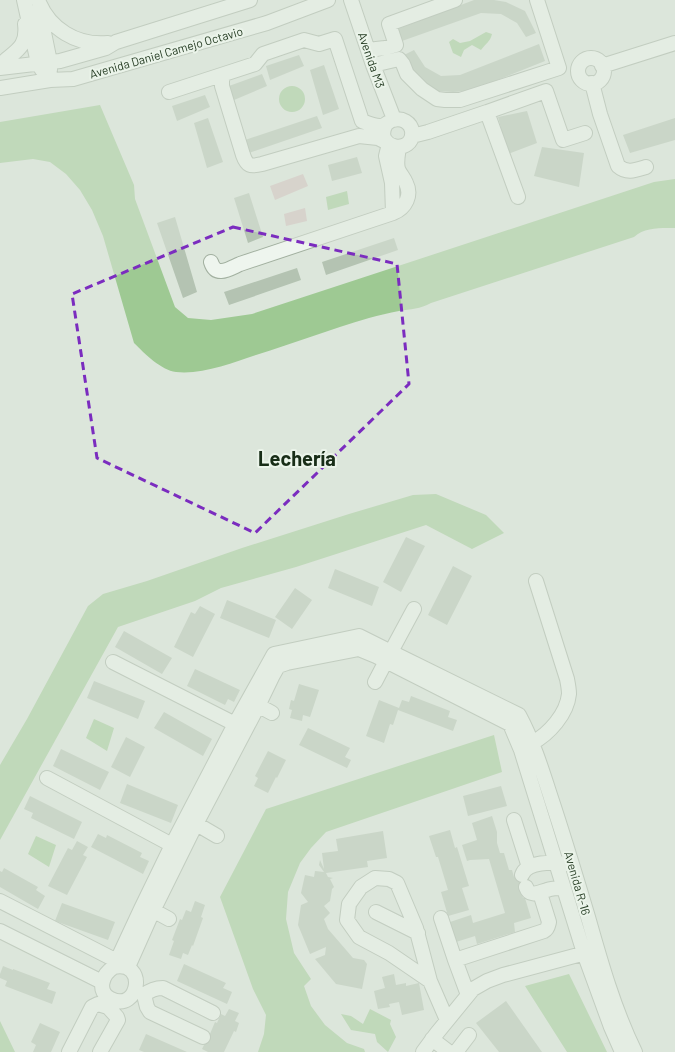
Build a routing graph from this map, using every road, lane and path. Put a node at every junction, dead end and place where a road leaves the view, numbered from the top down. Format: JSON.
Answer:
{"nodes":[{"id":1,"x":24,"y":0,"type":"edge"},
{"id":2,"x":37,"y":0,"type":"edge"},
{"id":3,"x":250,"y":0,"type":"edge"},
{"id":4,"x":328,"y":0,"type":"edge"},
{"id":5,"x":351,"y":0,"type":"edge"},
{"id":6,"x":455,"y":0,"type":"edge"},
{"id":7,"x":537,"y":0,"type":"edge"},
{"id":8,"x":116,"y":42,"type":"junction"},
{"id":9,"x":675,"y":42,"type":"edge"},
{"id":10,"x":368,"y":50,"type":"junction"},
{"id":11,"x":44,"y":63,"type":"junction"},
{"id":12,"x":373,"y":65,"type":"junction"},
{"id":13,"x":0,"y":66,"type":"edge"},
{"id":14,"x":602,"y":66,"type":"junction"},
{"id":15,"x":222,"y":75,"type":"junction"},
{"id":16,"x":50,"y":80,"type":"junction"},
{"id":17,"x":592,"y":83,"type":"junction"},
{"id":18,"x":0,"y":88,"type":"edge"},
{"id":19,"x":168,"y":92,"type":"dead end"},
{"id":20,"x":487,"y":112,"type":"junction"},
{"id":21,"x":390,"y":122,"type":"junction"},
{"id":22,"x":585,"y":133,"type":"dead end"},
{"id":23,"x":412,"y":136,"type":"junction"},
{"id":24,"x":391,"y":144,"type":"junction"},
{"id":25,"x":646,"y":167,"type":"dead end"},
{"id":26,"x":518,"y":197,"type":"dead end"},
{"id":27,"x":211,"y":262,"type":"dead end"},
{"id":28,"x":536,"y":581,"type":"dead end"},
{"id":29,"x":414,"y":609,"type":"dead end"},
{"id":30,"x":388,"y":656,"type":"junction"},
{"id":31,"x":113,"y":662,"type":"dead end"},
{"id":32,"x":375,"y":682,"type":"dead end"},
{"id":33,"x":253,"y":703,"type":"junction"},
{"id":34,"x":272,"y":713,"type":"dead end"},
{"id":35,"x":515,"y":720,"type":"junction"},
{"id":36,"x":235,"y":724,"type":"junction"},
{"id":37,"x":532,"y":743,"type":"junction"},
{"id":38,"x":47,"y":778,"type":"dead end"},
{"id":39,"x":209,"y":786,"type":"junction"},
{"id":40,"x":514,"y":820,"type":"dead end"},
{"id":41,"x":191,"y":821,"type":"junction"},
{"id":42,"x":217,"y":836,"type":"dead end"},
{"id":43,"x":172,"y":845,"type":"junction"},
{"id":44,"x":556,"y":862,"type":"junction"},
{"id":45,"x":573,"y":865,"type":"junction"},
{"id":46,"x":526,"y":876,"type":"junction"},
{"id":47,"x":564,"y":888,"type":"junction"},
{"id":48,"x":540,"y":893,"type":"junction"},
{"id":49,"x":0,"y":900,"type":"edge"},
{"id":50,"x":148,"y":908,"type":"junction"},
{"id":51,"x":376,"y":912,"type":"dead end"},
{"id":52,"x":441,"y":918,"type":"dead end"},
{"id":53,"x":169,"y":919,"type":"dead end"},
{"id":54,"x":0,"y":932,"type":"edge"},
{"id":55,"x":418,"y":933,"type":"junction"},
{"id":56,"x":591,"y":952,"type":"junction"},
{"id":57,"x":455,"y":960,"type":"junction"},
{"id":58,"x":120,"y":965,"type":"junction"},
{"id":59,"x":430,"y":981,"type":"junction"},
{"id":60,"x":102,"y":982,"type":"junction"},
{"id":61,"x":140,"y":992,"type":"junction"},
{"id":62,"x":468,"y":995,"type":"junction"},
{"id":63,"x":110,"y":1003,"type":"junction"},
{"id":64,"x":213,"y":1013,"type":"dead end"},
{"id":65,"x":447,"y":1020,"type":"junction"},
{"id":66,"x":469,"y":1035,"type":"dead end"},
{"id":67,"x":203,"y":1036,"type":"dead end"},
{"id":68,"x":426,"y":1048,"type":"edge"},
{"id":69,"x":69,"y":1052,"type":"edge"},
{"id":70,"x":100,"y":1052,"type":"edge"},
{"id":71,"x":449,"y":1052,"type":"edge"},
{"id":72,"x":456,"y":1052,"type":"edge"},
{"id":73,"x":622,"y":1052,"type":"edge"},
{"id":74,"x":635,"y":1052,"type":"edge"}],
"edges":[{"from":1,"to":11,"type":"street"},
{"from":1,"to":13,"type":"street"},
{"from":2,"to":8,"type":"street"},
{"from":2,"to":11,"type":"street"},
{"from":3,"to":8,"type":"street","name":"Avenida Daniel Camejo Octavio"},
{"from":4,"to":16,"type":"street","name":"Avenida Daniel Camejo Octavio"},
{"from":5,"to":10,"type":"street","name":"Avenida M3"},
{"from":6,"to":10,"type":"street"},
{"from":7,"to":12,"type":"street"},
{"from":8,"to":11,"type":"street","name":"Avenida Daniel Camejo Octavio"},
{"from":9,"to":14,"type":"street"},
{"from":10,"to":12,"type":"street","name":"Avenida M3"},
{"from":11,"to":13,"type":"street","name":"Avenida Daniel Camejo Octavio"},
{"from":11,"to":16,"type":"street"},
{"from":12,"to":21,"type":"street","name":"Avenida M3"},
{"from":14,"to":17,"type":"street"},
{"from":14,"to":17,"type":"street"},
{"from":15,"to":19,"type":"street"},
{"from":15,"to":21,"type":"street"},
{"from":15,"to":24,"type":"street"},
{"from":16,"to":18,"type":"street","name":"Avenida Daniel Camejo Octavio"},
{"from":17,"to":25,"type":"street"},
{"from":20,"to":22,"type":"street"},
{"from":20,"to":23,"type":"street"},
{"from":20,"to":26,"type":"street"},
{"from":21,"to":23,"type":"street"},
{"from":21,"to":24,"type":"street"},
{"from":23,"to":24,"type":"street"},
{"from":24,"to":27,"type":"street"},
{"from":28,"to":37,"type":"street"},
{"from":29,"to":30,"type":"street"},
{"from":30,"to":32,"type":"street"},
{"from":30,"to":33,"type":"street"},
{"from":30,"to":35,"type":"street"},
{"from":31,"to":36,"type":"street"},
{"from":33,"to":34,"type":"street"},
{"from":33,"to":36,"type":"street"},
{"from":33,"to":39,"type":"street"},
{"from":35,"to":37,"type":"street","name":"Avenida R-16"},
{"from":35,"to":44,"type":"street","name":"Avenida R-16"},
{"from":36,"to":39,"type":"street"},
{"from":37,"to":45,"type":"street","name":"Avenida R-16"},
{"from":38,"to":43,"type":"street"},
{"from":39,"to":41,"type":"street"},
{"from":40,"to":46,"type":"street"},
{"from":41,"to":42,"type":"street"},
{"from":41,"to":43,"type":"street"},
{"from":41,"to":50,"type":"street"},
{"from":43,"to":50,"type":"street"},
{"from":44,"to":45,"type":"street"},
{"from":44,"to":46,"type":"street"},
{"from":44,"to":47,"type":"street","name":"Avenida R-16"},
{"from":45,"to":56,"type":"street","name":"Avenida R-16"},
{"from":46,"to":48,"type":"street"},
{"from":47,"to":48,"type":"street"},
{"from":47,"to":56,"type":"street","name":"Avenida R-16"},
{"from":48,"to":57,"type":"street"},
{"from":49,"to":58,"type":"street"},
{"from":50,"to":53,"type":"street"},
{"from":50,"to":58,"type":"street"},
{"from":51,"to":55,"type":"street"},
{"from":52,"to":57,"type":"street"},
{"from":54,"to":60,"type":"street"},
{"from":55,"to":59,"type":"street"},
{"from":55,"to":59,"type":"street"},
{"from":56,"to":62,"type":"street"},
{"from":56,"to":73,"type":"street","name":"Avenida R-16"},
{"from":56,"to":74,"type":"street","name":"Avenida R-16"},
{"from":57,"to":62,"type":"street"},
{"from":58,"to":60,"type":"street"},
{"from":58,"to":61,"type":"street"},
{"from":59,"to":65,"type":"street"},
{"from":60,"to":63,"type":"street"},
{"from":61,"to":63,"type":"street"},
{"from":61,"to":64,"type":"street"},
{"from":61,"to":67,"type":"street"},
{"from":62,"to":65,"type":"street"},
{"from":63,"to":69,"type":"street"},
{"from":63,"to":70,"type":"street"},
{"from":65,"to":68,"type":"street"},
{"from":66,"to":72,"type":"street"},
{"from":68,"to":71,"type":"street"}]}
